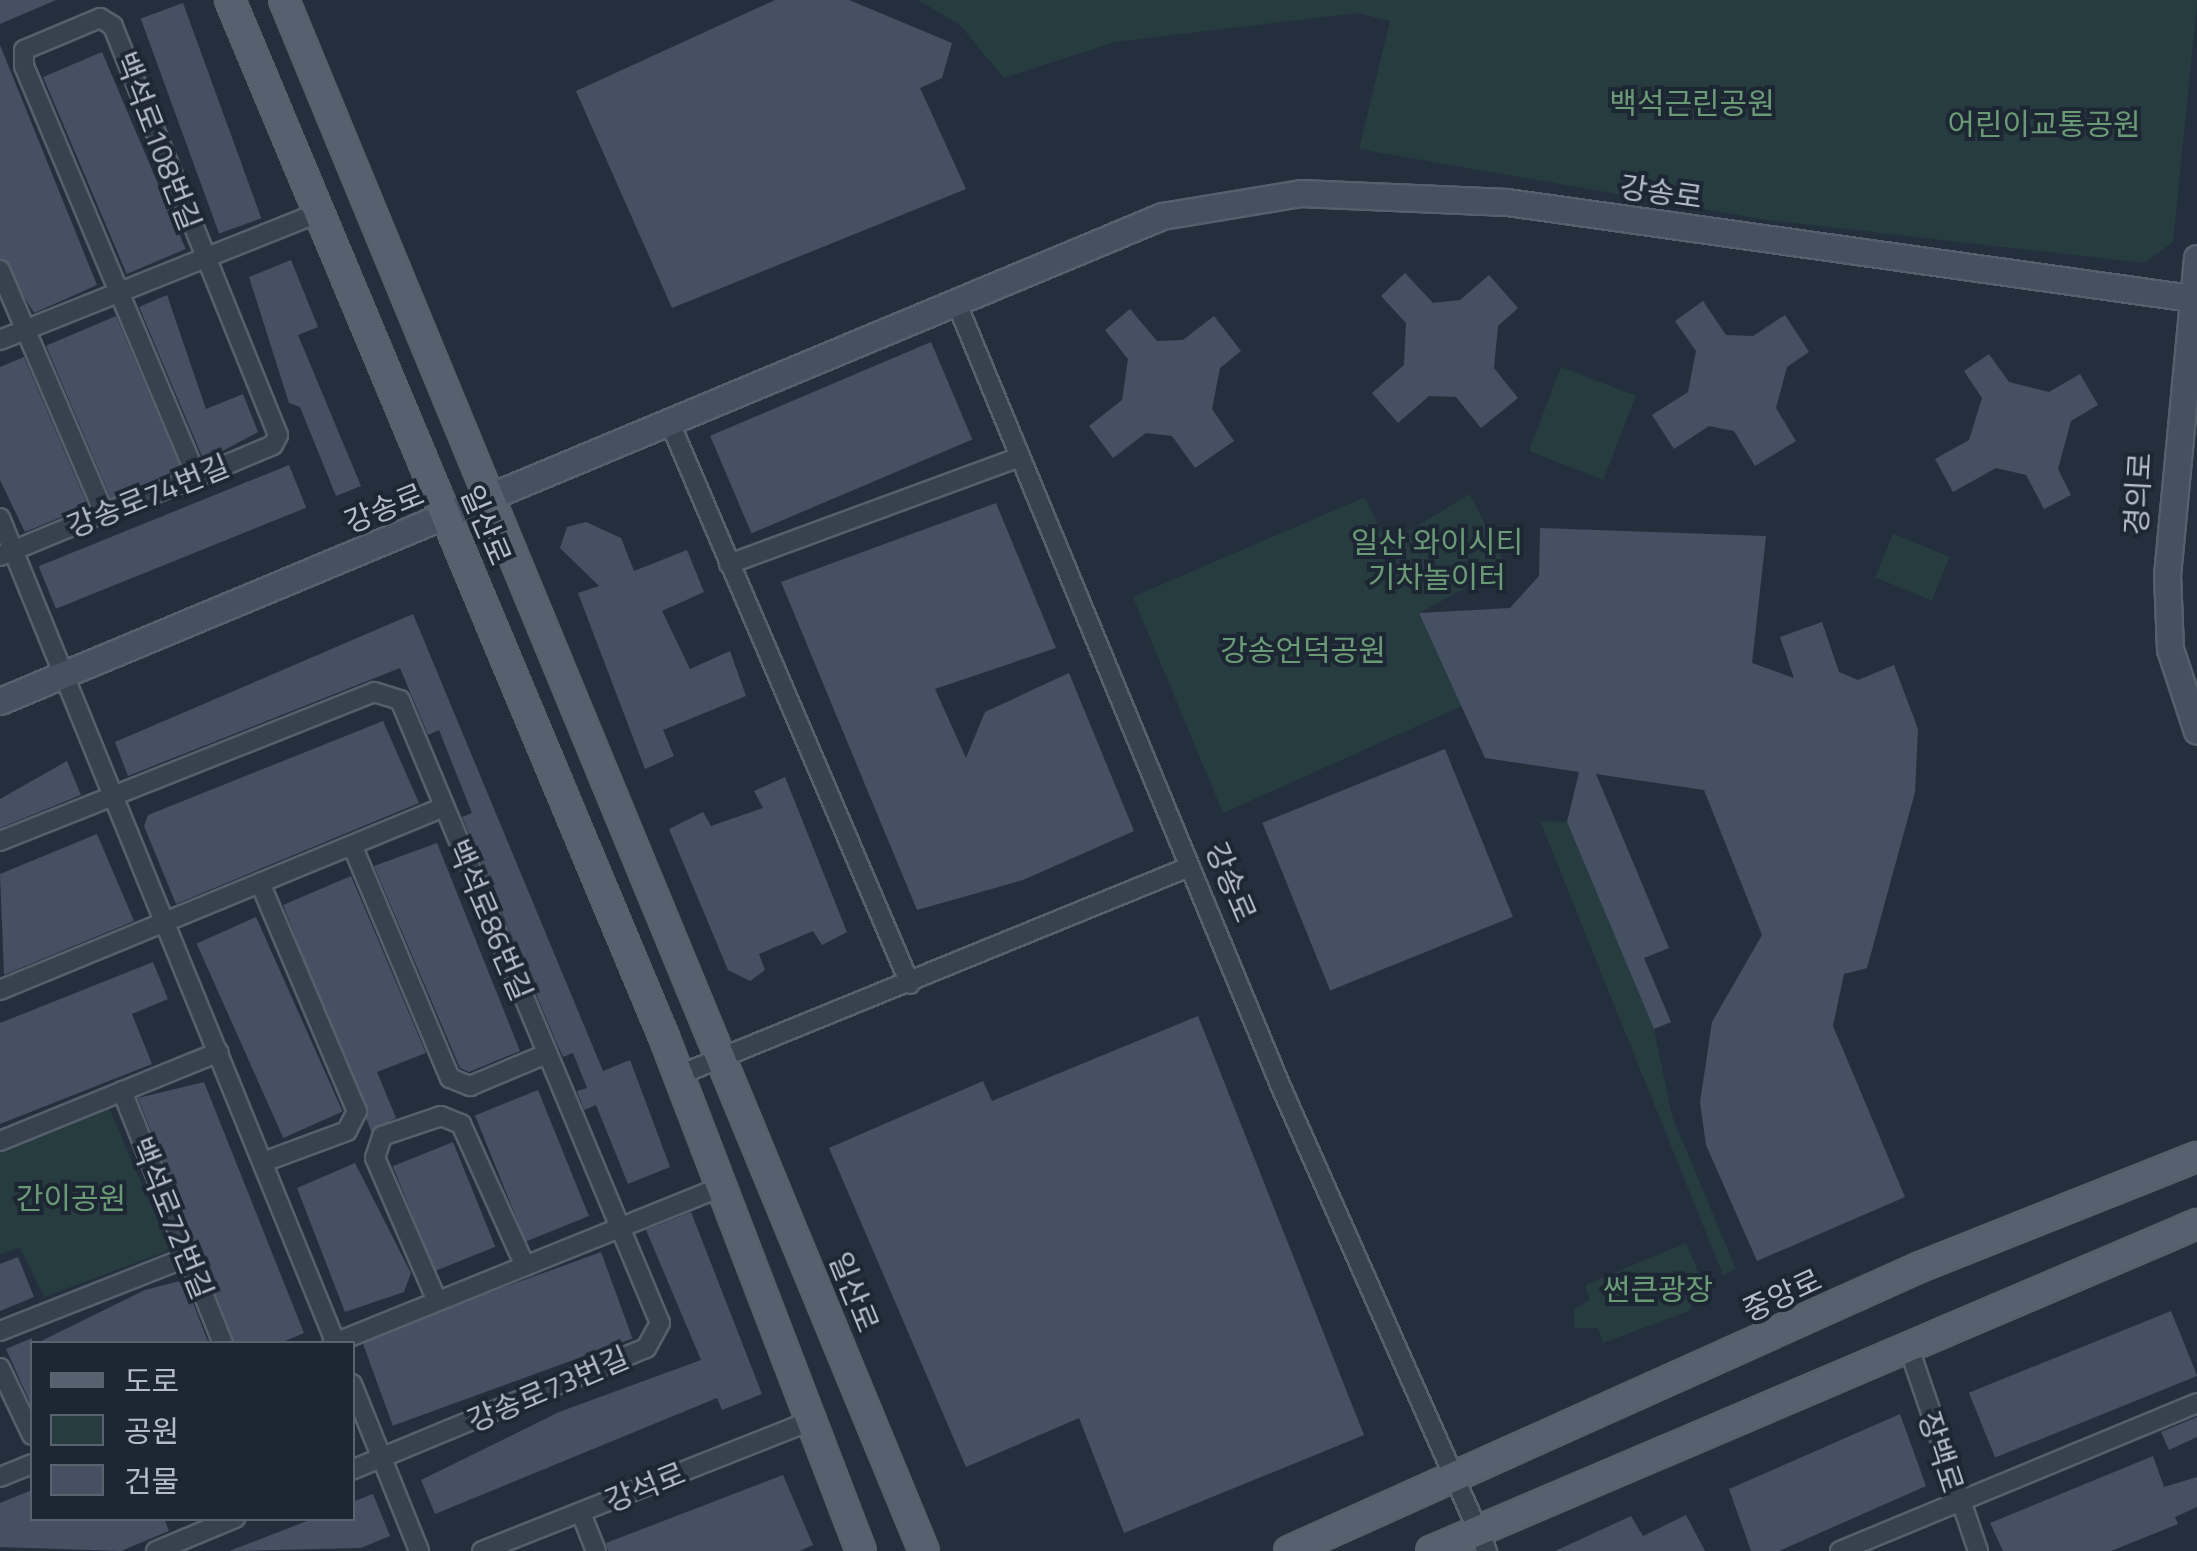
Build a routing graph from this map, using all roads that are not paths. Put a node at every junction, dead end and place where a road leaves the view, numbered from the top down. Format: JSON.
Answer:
{"nodes":[{"id":1,"x":230,"y":0,"type":"edge"},
{"id":2,"x":284,"y":0,"type":"edge"},
{"id":3,"x":320,"y":212,"type":"junction"},
{"id":4,"x":203,"y":257,"type":"junction"},
{"id":5,"x":2197,"y":258,"type":"edge"},
{"id":6,"x":0,"y":270,"type":"edge"},
{"id":7,"x":120,"y":288,"type":"junction"},
{"id":8,"x":2192,"y":298,"type":"junction"},
{"id":9,"x":958,"y":304,"type":"junction"},
{"id":10,"x":25,"y":330,"type":"junction"},
{"id":11,"x":0,"y":340,"type":"edge"},
{"id":12,"x":2183,"y":365,"type":"junction"},
{"id":13,"x":2197,"y":391,"type":"edge"},
{"id":14,"x":670,"y":423,"type":"junction"},
{"id":15,"x":278,"y":436,"type":"joint"},
{"id":16,"x":1020,"y":457,"type":"junction"},
{"id":17,"x":197,"y":477,"type":"junction"},
{"id":18,"x":493,"y":498,"type":"junction"},
{"id":19,"x":104,"y":513,"type":"junction"},
{"id":20,"x":0,"y":518,"type":"edge"},
{"id":21,"x":448,"y":518,"type":"junction"},
{"id":22,"x":7,"y":554,"type":"edge"},
{"id":23,"x":730,"y":564,"type":"junction"},
{"id":24,"x":66,"y":673,"type":"junction"},
{"id":25,"x":0,"y":701,"type":"edge"},
{"id":26,"x":2197,"y":731,"type":"edge"},
{"id":27,"x":120,"y":796,"type":"junction"},
{"id":28,"x":444,"y":807,"type":"junction"},
{"id":29,"x":0,"y":842,"type":"edge"},
{"id":30,"x":352,"y":845,"type":"junction"},
{"id":31,"x":1189,"y":868,"type":"junction"},
{"id":32,"x":260,"y":883,"type":"junction"},
{"id":33,"x":166,"y":922,"type":"junction"},
{"id":34,"x":910,"y":984,"type":"junction"},
{"id":35,"x":0,"y":990,"type":"edge"},
{"id":36,"x":219,"y":1052,"type":"junction"},
{"id":37,"x":723,"y":1058,"type":"junction"},
{"id":38,"x":548,"y":1061,"type":"junction"},
{"id":39,"x":679,"y":1075,"type":"junction"},
{"id":40,"x":122,"y":1091,"type":"junction"},
{"id":41,"x":0,"y":1141,"type":"edge"},
{"id":42,"x":2197,"y":1157,"type":"edge"},
{"id":43,"x":263,"y":1162,"type":"junction"},
{"id":44,"x":720,"y":1188,"type":"junction"},
{"id":45,"x":2197,"y":1224,"type":"edge"},
{"id":46,"x":618,"y":1228,"type":"junction"},
{"id":47,"x":188,"y":1257,"type":"junction"},
{"id":48,"x":525,"y":1266,"type":"junction"},
{"id":49,"x":437,"y":1301,"type":"junction"},
{"id":50,"x":0,"y":1331,"type":"edge"},
{"id":51,"x":222,"y":1341,"type":"edge"},
{"id":52,"x":334,"y":1341,"type":"edge"},
{"id":53,"x":340,"y":1341,"type":"edge"},
{"id":54,"x":1910,"y":1351,"type":"junction"},
{"id":55,"x":0,"y":1368,"type":"edge"},
{"id":56,"x":355,"y":1391,"type":"edge"},
{"id":57,"x":2197,"y":1403,"type":"edge"},
{"id":58,"x":807,"y":1422,"type":"junction"},
{"id":59,"x":30,"y":1431,"type":"edge"},
{"id":60,"x":382,"y":1458,"type":"junction"},
{"id":61,"x":30,"y":1465,"type":"edge"},
{"id":62,"x":355,"y":1469,"type":"edge"},
{"id":63,"x":0,"y":1477,"type":"edge"},
{"id":64,"x":1456,"y":1481,"type":"junction"},
{"id":65,"x":1957,"y":1502,"type":"junction"},
{"id":66,"x":581,"y":1513,"type":"junction"},
{"id":67,"x":228,"y":1521,"type":"edge"},
{"id":68,"x":1483,"y":1541,"type":"edge"},
{"id":69,"x":156,"y":1551,"type":"edge"},
{"id":70,"x":418,"y":1551,"type":"edge"},
{"id":71,"x":482,"y":1551,"type":"edge"},
{"id":72,"x":596,"y":1551,"type":"edge"},
{"id":73,"x":861,"y":1551,"type":"edge"},
{"id":74,"x":924,"y":1551,"type":"edge"},
{"id":75,"x":1289,"y":1551,"type":"edge"},
{"id":76,"x":1432,"y":1551,"type":"edge"},
{"id":77,"x":1840,"y":1551,"type":"edge"},
{"id":78,"x":1978,"y":1551,"type":"edge"}],
"edges":[{"from":1,"to":3,"type":"main road","name":"일산로"},
{"from":2,"to":18,"type":"main road","name":"일산로"},
{"from":3,"to":4,"type":"street","name":"백석로108번길"},
{"from":3,"to":21,"type":"main road","name":"일산로"},
{"from":4,"to":7,"type":"street","name":"백석로108번길"},
{"from":4,"to":7,"type":"street","name":"백석로108번길"},
{"from":4,"to":15,"type":"street","name":"백석로108번길"},
{"from":5,"to":8,"type":"street","name":"경의로"},
{"from":6,"to":10,"type":"street"},
{"from":7,"to":10,"type":"street","name":"백석로108번길"},
{"from":7,"to":17,"type":"street"},
{"from":8,"to":9,"type":"street","name":"강송로"},
{"from":8,"to":12,"type":"street","name":"경의로"},
{"from":9,"to":14,"type":"street","name":"강송로"},
{"from":9,"to":16,"type":"street","name":"강송로"},
{"from":10,"to":11,"type":"street","name":"백석로108번길"},
{"from":10,"to":19,"type":"street"},
{"from":12,"to":13,"type":"street"},
{"from":12,"to":26,"type":"street","name":"경의로"},
{"from":14,"to":18,"type":"street","name":"강송로"},
{"from":14,"to":23,"type":"street"},
{"from":15,"to":17,"type":"street","name":"강송로74번길"},
{"from":16,"to":23,"type":"street"},
{"from":16,"to":31,"type":"street","name":"강송로"},
{"from":17,"to":19,"type":"street","name":"강송로74번길"},
{"from":18,"to":21,"type":"street","name":"강송로"},
{"from":18,"to":37,"type":"main road","name":"일산로"},
{"from":19,"to":22,"type":"street","name":"강송로74번길"},
{"from":20,"to":22,"type":"street"},
{"from":21,"to":24,"type":"street","name":"강송로"},
{"from":21,"to":39,"type":"main road","name":"일산로"},
{"from":22,"to":24,"type":"street"},
{"from":23,"to":34,"type":"street"},
{"from":24,"to":25,"type":"street","name":"강송로"},
{"from":24,"to":27,"type":"street"},
{"from":27,"to":28,"type":"street"},
{"from":27,"to":29,"type":"street"},
{"from":27,"to":33,"type":"street"},
{"from":28,"to":30,"type":"street","name":"백석로86번길"},
{"from":28,"to":38,"type":"street","name":"백석로86번길"},
{"from":30,"to":32,"type":"street","name":"백석로86번길"},
{"from":30,"to":38,"type":"street"},
{"from":31,"to":34,"type":"street"},
{"from":31,"to":64,"type":"street","name":"강송로"},
{"from":32,"to":33,"type":"street","name":"백석로86번길"},
{"from":32,"to":43,"type":"street"},
{"from":33,"to":35,"type":"street","name":"백석로86번길"},
{"from":33,"to":36,"type":"street"},
{"from":34,"to":37,"type":"street"},
{"from":36,"to":40,"type":"street"},
{"from":36,"to":43,"type":"street"},
{"from":37,"to":39,"type":"street"},
{"from":37,"to":74,"type":"main road","name":"일산로"},
{"from":38,"to":46,"type":"street"},
{"from":39,"to":44,"type":"main road","name":"일산로"},
{"from":40,"to":41,"type":"street"},
{"from":40,"to":47,"type":"street","name":"백석로72번길"},
{"from":42,"to":64,"type":"main road","name":"중앙로"},
{"from":43,"to":52,"type":"street"},
{"from":44,"to":46,"type":"street"},
{"from":44,"to":58,"type":"main road","name":"일산로"},
{"from":45,"to":54,"type":"main road"},
{"from":46,"to":48,"type":"street"},
{"from":46,"to":60,"type":"street","name":"강송로73번길"},
{"from":47,"to":50,"type":"street"},
{"from":47,"to":51,"type":"street","name":"백석로72번길"},
{"from":48,"to":49,"type":"street"},
{"from":48,"to":49,"type":"street"},
{"from":49,"to":53,"type":"street"},
{"from":54,"to":65,"type":"street","name":"장백로"},
{"from":54,"to":68,"type":"main road"},
{"from":55,"to":59,"type":"street"},
{"from":56,"to":60,"type":"street"},
{"from":57,"to":65,"type":"street"},
{"from":58,"to":66,"type":"street","name":"강석로"},
{"from":58,"to":73,"type":"main road","name":"일산로"},
{"from":60,"to":62,"type":"street","name":"강송로73번길"},
{"from":60,"to":70,"type":"street"},
{"from":61,"to":63,"type":"street"},
{"from":64,"to":68,"type":"street"},
{"from":64,"to":75,"type":"main road","name":"중앙로"},
{"from":65,"to":77,"type":"street"},
{"from":65,"to":78,"type":"street","name":"장백로"},
{"from":66,"to":71,"type":"street","name":"강석로"},
{"from":66,"to":72,"type":"street"},
{"from":67,"to":69,"type":"street"},
{"from":68,"to":76,"type":"main road"}]}
